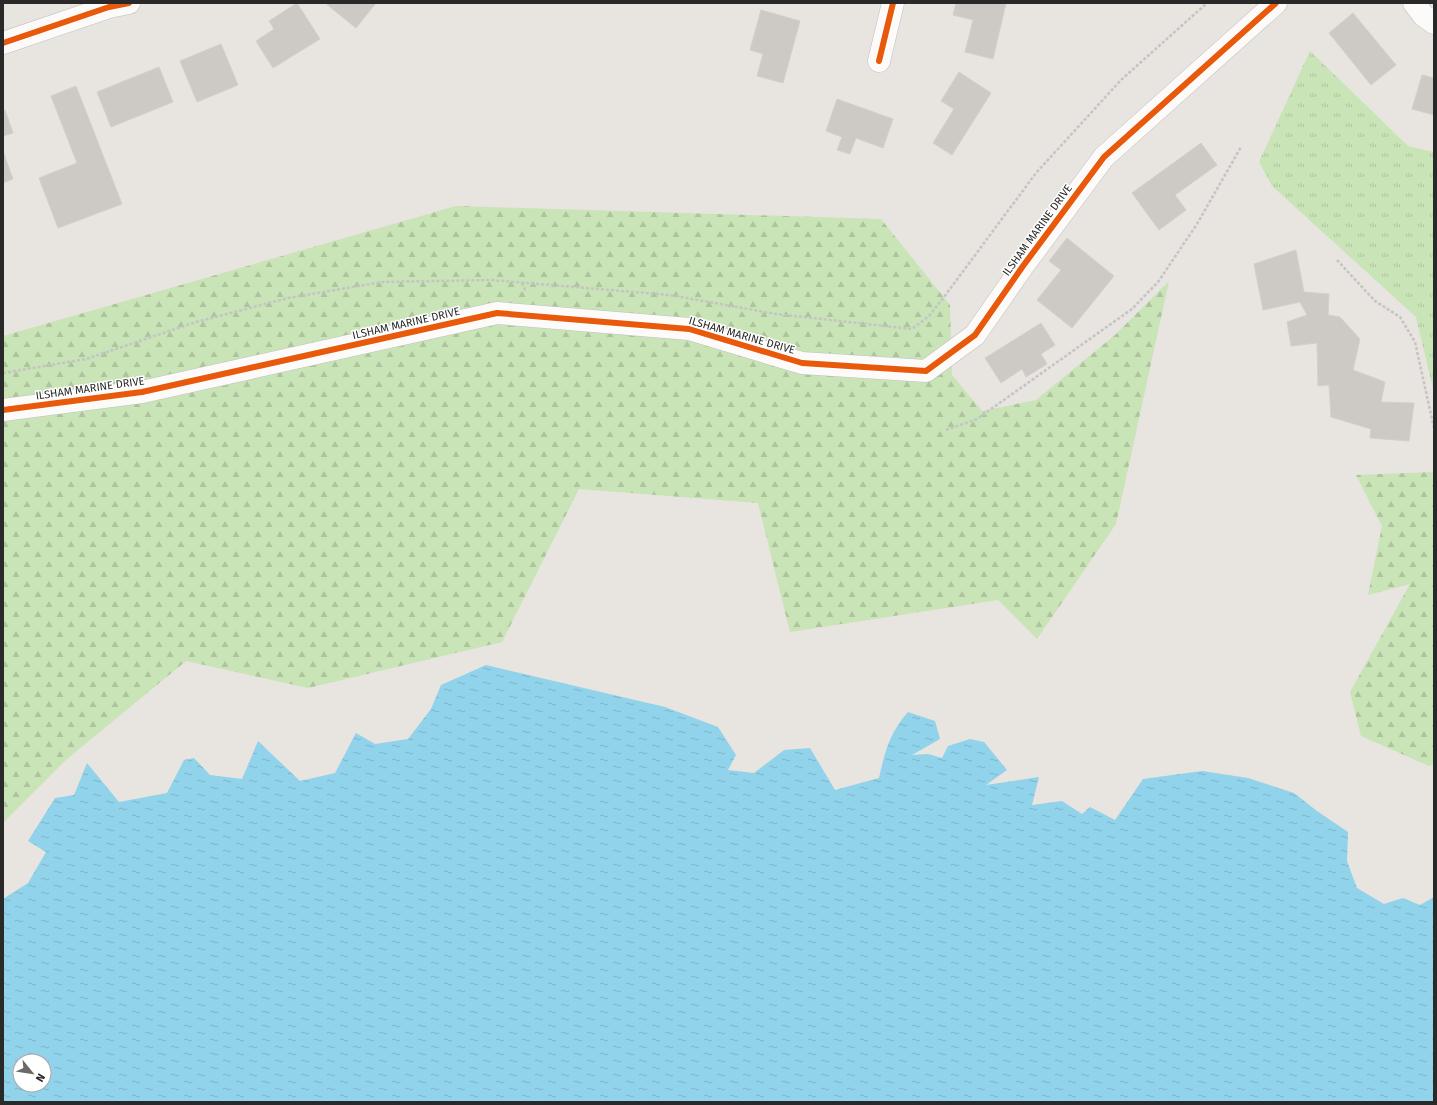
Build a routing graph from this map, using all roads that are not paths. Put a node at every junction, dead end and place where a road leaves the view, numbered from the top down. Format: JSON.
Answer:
{"nodes":[{"id":1,"x":129,"y":3,"type":"edge"},
{"id":2,"x":893,"y":3,"type":"edge"},
{"id":3,"x":1276,"y":3,"type":"edge"},
{"id":4,"x":1414,"y":3,"type":"edge"},
{"id":5,"x":1434,"y":23,"type":"edge"},
{"id":6,"x":3,"y":43,"type":"edge"},
{"id":7,"x":879,"y":61,"type":"dead end"},
{"id":8,"x":3,"y":410,"type":"edge"}],
"edges":[{"from":1,"to":6,"type":"street"},
{"from":2,"to":7,"type":"street"},
{"from":3,"to":8,"type":"street","name":"ILSHAM MARINE DRIVE"},
{"from":4,"to":5,"type":"street"}]}
